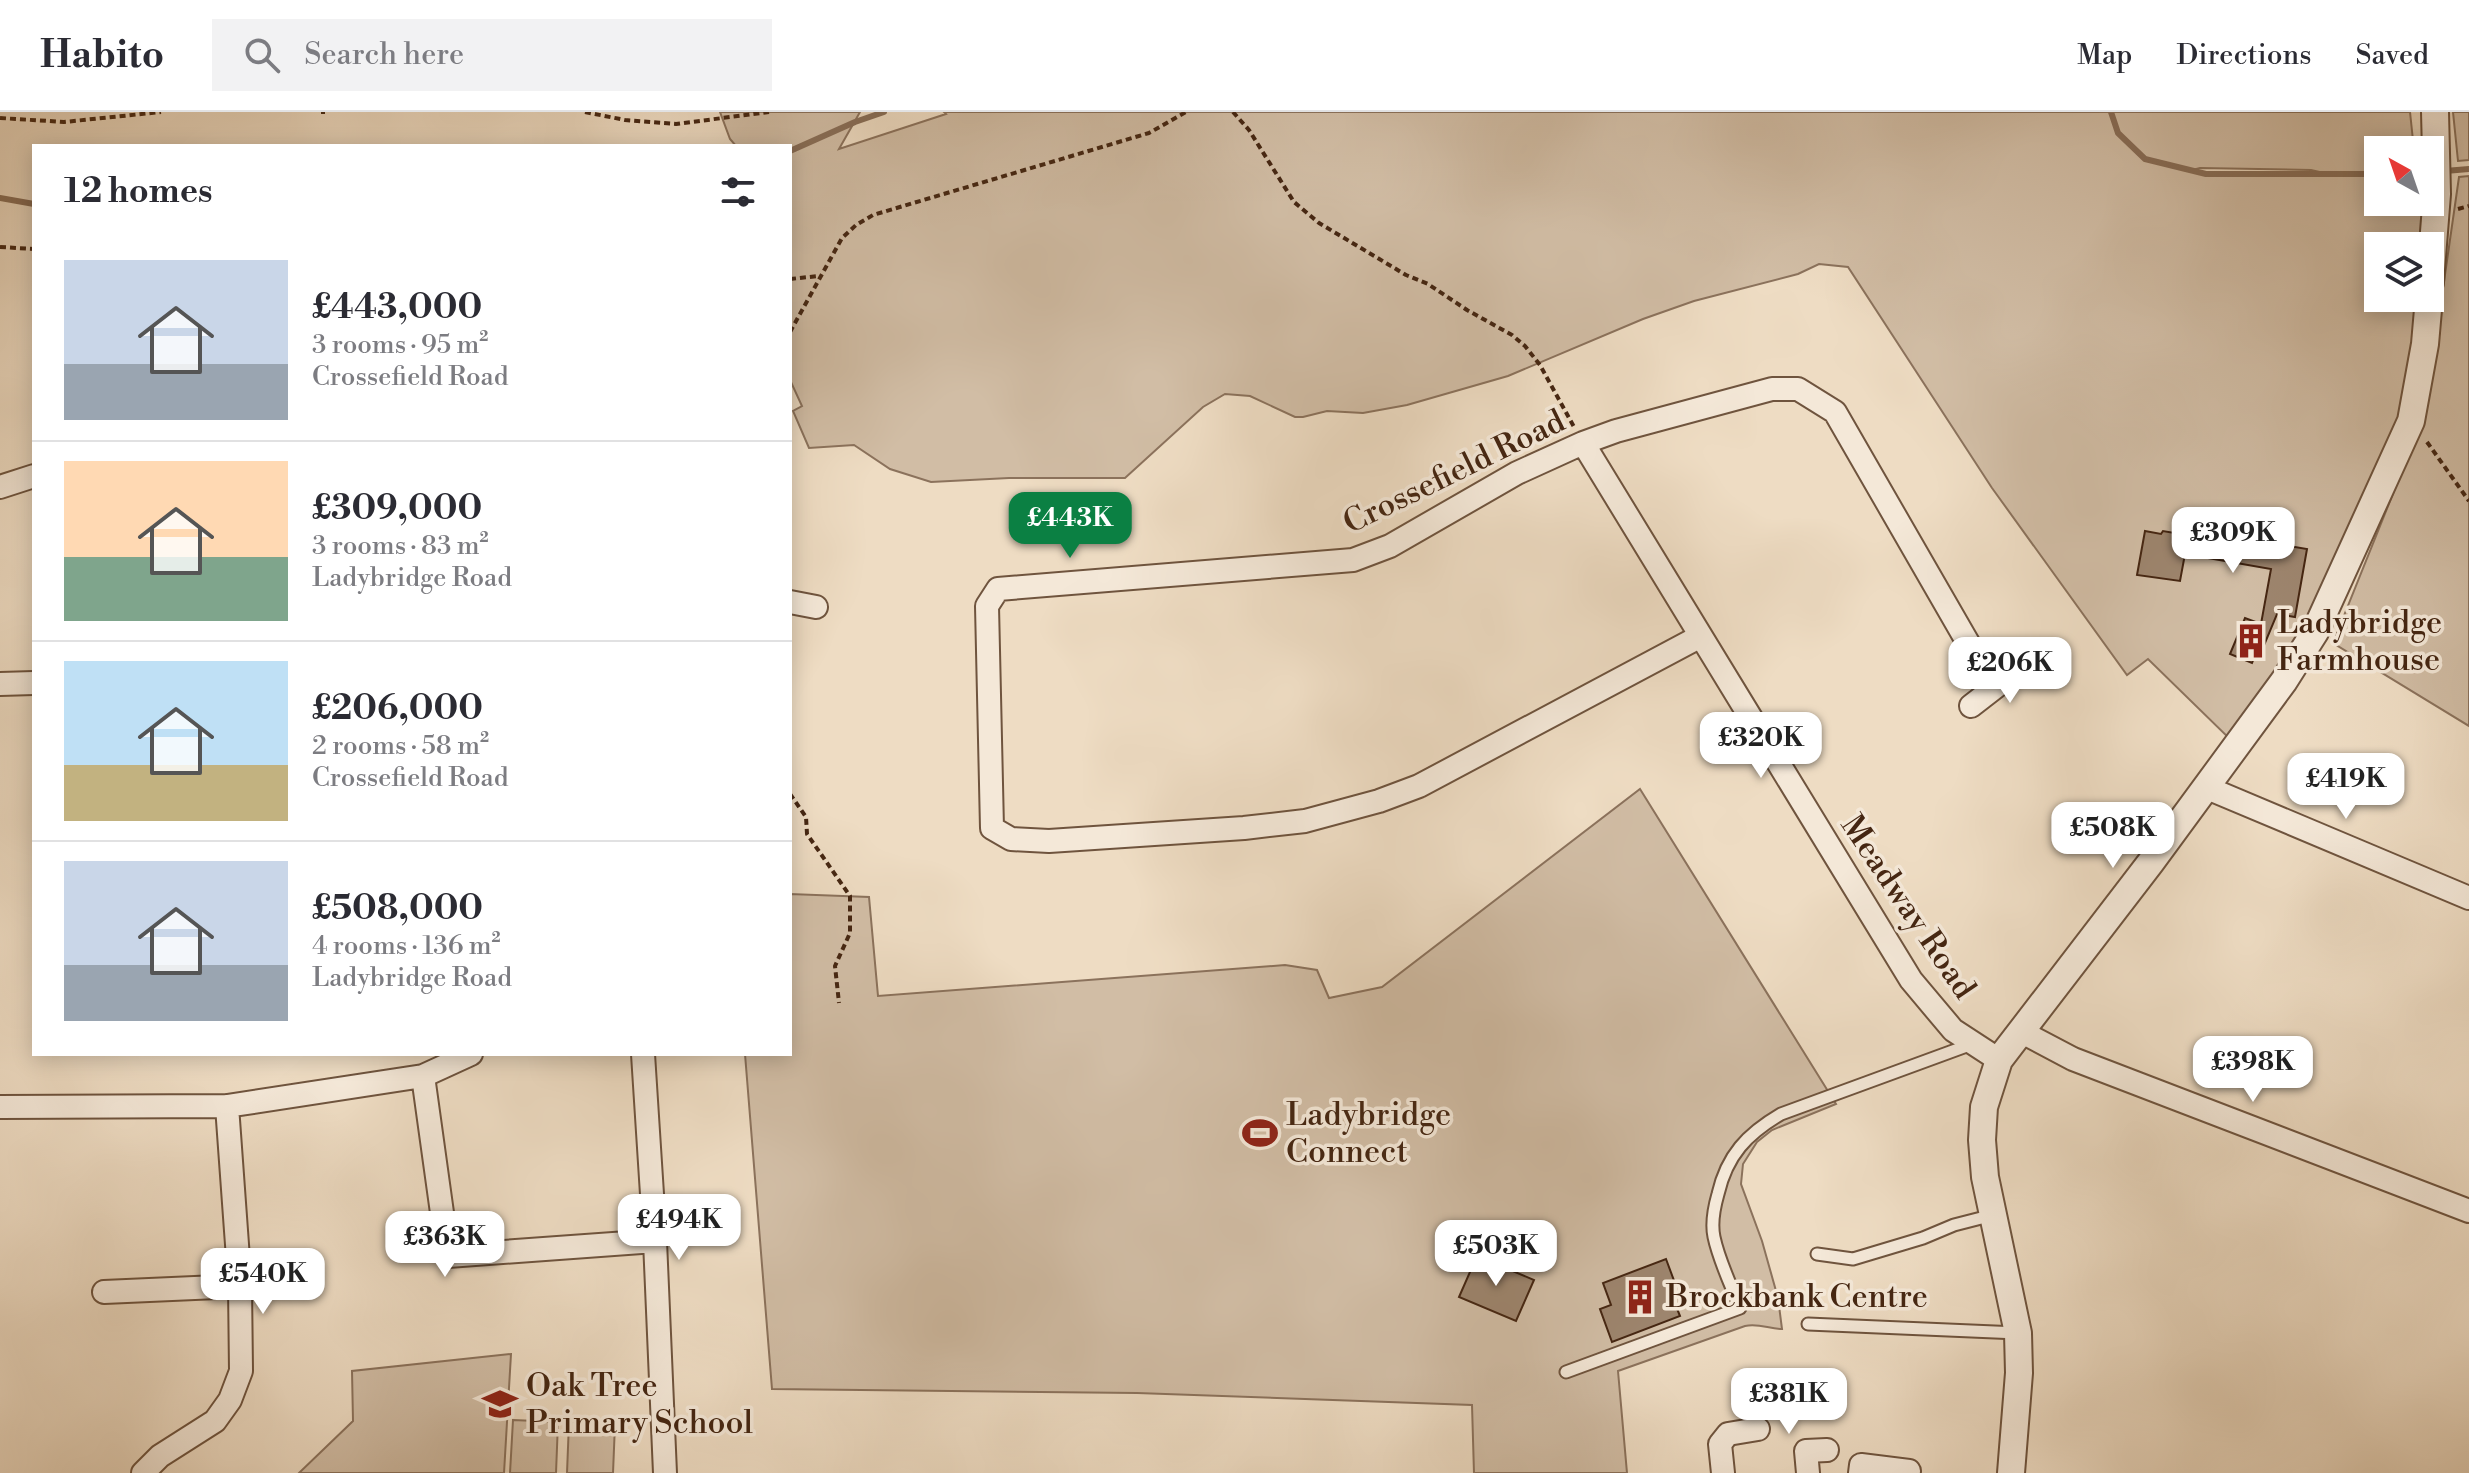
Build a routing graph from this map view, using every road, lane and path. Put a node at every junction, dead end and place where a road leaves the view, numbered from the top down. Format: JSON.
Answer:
{"nodes":[{"id":1,"x":161,"y":112,"type":"edge"},
{"id":2,"x":585,"y":112,"type":"edge"},
{"id":3,"x":769,"y":112,"type":"edge"},
{"id":4,"x":1186,"y":112,"type":"edge"},
{"id":5,"x":1233,"y":112,"type":"edge"},
{"id":6,"x":0,"y":118,"type":"edge"},
{"id":7,"x":2436,"y":119,"type":"edge"},
{"id":8,"x":2434,"y":232,"type":"edge"},
{"id":9,"x":0,"y":247,"type":"edge"},
{"id":10,"x":32,"y":249,"type":"edge"},
{"id":11,"x":819,"y":276,"type":"junction"},
{"id":12,"x":792,"y":279,"type":"edge"},
{"id":13,"x":2428,"y":312,"type":"edge"},
{"id":14,"x":792,"y":328,"type":"edge"},
{"id":15,"x":2411,"y":421,"type":"junction"},
{"id":16,"x":1583,"y":443,"type":"junction"},
{"id":17,"x":32,"y":477,"type":"edge"},
{"id":18,"x":0,"y":487,"type":"edge"},
{"id":19,"x":2469,"y":501,"type":"edge"},
{"id":20,"x":792,"y":602,"type":"edge"},
{"id":21,"x":816,"y":607,"type":"dead end"},
{"id":22,"x":1699,"y":637,"type":"junction"},
{"id":23,"x":2020,"y":668,"type":"dead end"},
{"id":24,"x":32,"y":683,"type":"edge"},
{"id":25,"x":0,"y":684,"type":"edge"},
{"id":26,"x":1994,"y":688,"type":"junction"},
{"id":27,"x":1971,"y":706,"type":"dead end"},
{"id":28,"x":2205,"y":787,"type":"junction"},
{"id":29,"x":792,"y":797,"type":"edge"},
{"id":30,"x":2469,"y":898,"type":"edge"},
{"id":31,"x":839,"y":1003,"type":"dead end"},
{"id":32,"x":2020,"y":1031,"type":"junction"},
{"id":33,"x":1972,"y":1044,"type":"junction"},
{"id":34,"x":467,"y":1056,"type":"edge"},
{"id":35,"x":643,"y":1056,"type":"edge"},
{"id":36,"x":1999,"y":1060,"type":"junction"},
{"id":37,"x":423,"y":1076,"type":"junction"},
{"id":38,"x":227,"y":1106,"type":"junction"},
{"id":39,"x":0,"y":1107,"type":"edge"},
{"id":40,"x":2469,"y":1211,"type":"edge"},
{"id":41,"x":1993,"y":1215,"type":"junction"},
{"id":42,"x":655,"y":1241,"type":"junction"},
{"id":43,"x":1817,"y":1254,"type":"dead end"},
{"id":44,"x":240,"y":1286,"type":"junction"},
{"id":45,"x":104,"y":1292,"type":"dead end"},
{"id":46,"x":1808,"y":1324,"type":"dead end"},
{"id":47,"x":2018,"y":1333,"type":"junction"},
{"id":48,"x":1566,"y":1372,"type":"dead end"},
{"id":49,"x":1758,"y":1429,"type":"dead end"},
{"id":50,"x":1827,"y":1450,"type":"dead end"},
{"id":51,"x":1909,"y":1471,"type":"edge"},
{"id":52,"x":143,"y":1473,"type":"edge"},
{"id":53,"x":665,"y":1473,"type":"edge"},
{"id":54,"x":1723,"y":1473,"type":"edge"},
{"id":55,"x":1808,"y":1473,"type":"edge"},
{"id":56,"x":1860,"y":1473,"type":"edge"},
{"id":57,"x":2011,"y":1473,"type":"edge"}],
"edges":[{"from":1,"to":6,"type":"path"},
{"from":2,"to":3,"type":"path"},
{"from":4,"to":11,"type":"path"},
{"from":5,"to":16,"type":"path"},
{"from":7,"to":8,"type":"street"},
{"from":9,"to":10,"type":"path"},
{"from":11,"to":12,"type":"path"},
{"from":11,"to":14,"type":"path"},
{"from":13,"to":15,"type":"street"},
{"from":15,"to":19,"type":"path"},
{"from":15,"to":28,"type":"street"},
{"from":16,"to":22,"type":"street","name":"Meadway Road"},
{"from":16,"to":22,"type":"street","name":"Crossefield Road"},
{"from":16,"to":26,"type":"street","name":"Crossefield Road"},
{"from":17,"to":18,"type":"street"},
{"from":20,"to":21,"type":"street"},
{"from":22,"to":33,"type":"street","name":"Meadway Road"},
{"from":23,"to":26,"type":"street"},
{"from":24,"to":25,"type":"street"},
{"from":26,"to":27,"type":"street"},
{"from":28,"to":30,"type":"street"},
{"from":28,"to":32,"type":"street"},
{"from":29,"to":31,"type":"path"},
{"from":32,"to":36,"type":"street"},
{"from":32,"to":40,"type":"street"},
{"from":33,"to":36,"type":"street","name":"Meadway Road"},
{"from":33,"to":48,"type":"lane"},
{"from":34,"to":37,"type":"street"},
{"from":35,"to":42,"type":"street"},
{"from":36,"to":41,"type":"street"},
{"from":37,"to":38,"type":"street"},
{"from":37,"to":42,"type":"street"},
{"from":38,"to":39,"type":"street"},
{"from":38,"to":44,"type":"street"},
{"from":41,"to":43,"type":"lane"},
{"from":41,"to":47,"type":"street"},
{"from":42,"to":53,"type":"street"},
{"from":44,"to":45,"type":"street"},
{"from":44,"to":52,"type":"street"},
{"from":46,"to":47,"type":"lane"},
{"from":47,"to":57,"type":"street"},
{"from":49,"to":54,"type":"street"},
{"from":50,"to":55,"type":"street"},
{"from":51,"to":56,"type":"street"}]}
